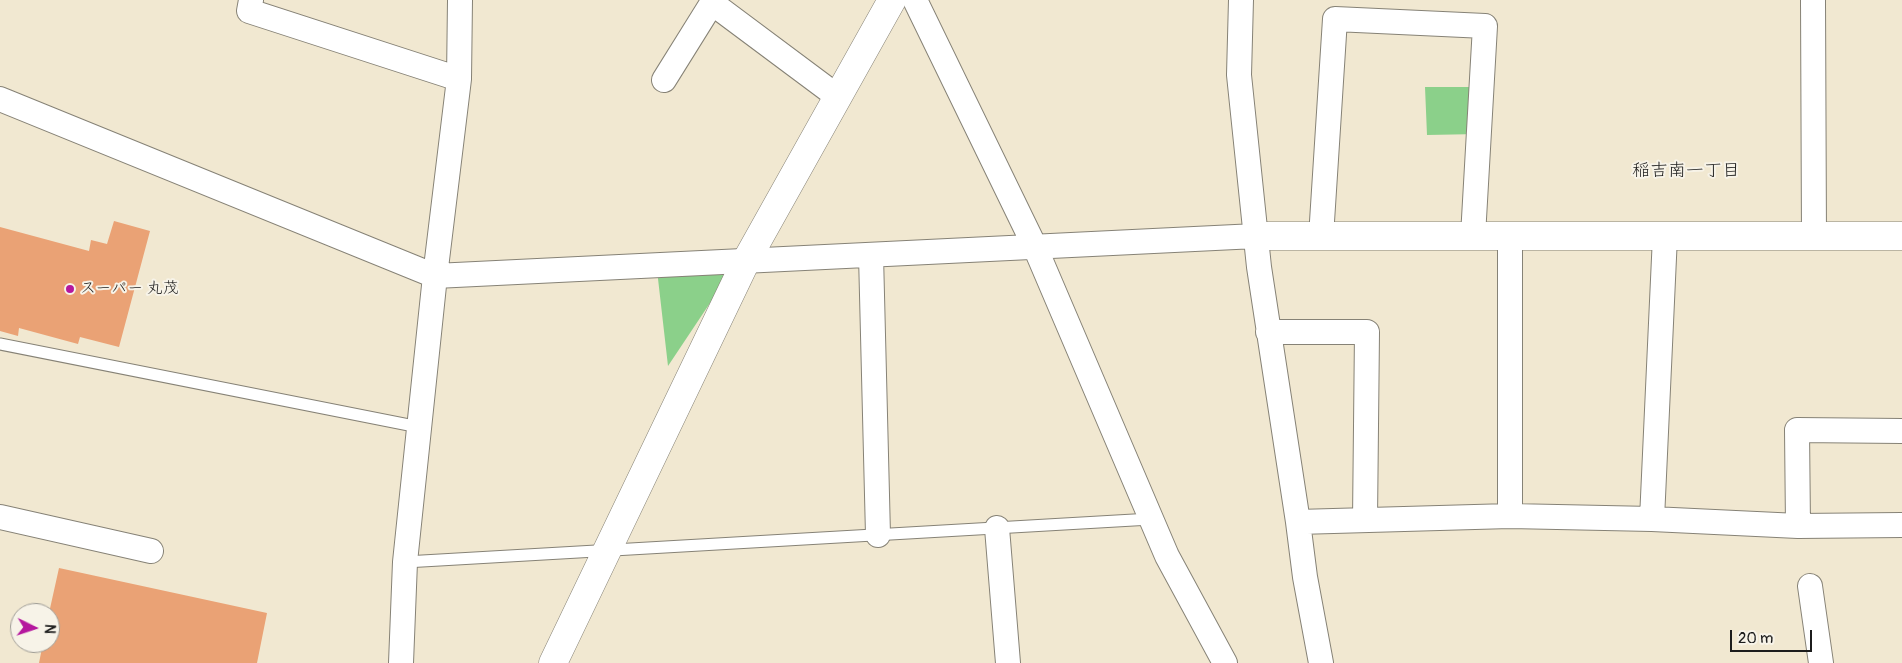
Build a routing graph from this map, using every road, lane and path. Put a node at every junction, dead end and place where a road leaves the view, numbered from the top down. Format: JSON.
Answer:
{"nodes":[{"id":1,"x":251,"y":0,"type":"edge"},
{"id":2,"x":460,"y":0,"type":"edge"},
{"id":3,"x":892,"y":0,"type":"edge"},
{"id":4,"x":915,"y":0,"type":"edge"},
{"id":5,"x":1241,"y":0,"type":"edge"},
{"id":6,"x":1813,"y":0,"type":"edge"},
{"id":7,"x":712,"y":2,"type":"edge"},
{"id":8,"x":459,"y":80,"type":"junction"},
{"id":9,"x":664,"y":80,"type":"dead end"},
{"id":10,"x":838,"y":97,"type":"junction"},
{"id":11,"x":0,"y":99,"type":"edge"},
{"id":12,"x":1256,"y":236,"type":"junction"},
{"id":13,"x":1321,"y":236,"type":"junction"},
{"id":14,"x":1473,"y":236,"type":"junction"},
{"id":15,"x":1510,"y":236,"type":"junction"},
{"id":16,"x":1665,"y":236,"type":"junction"},
{"id":17,"x":1814,"y":236,"type":"junction"},
{"id":18,"x":1902,"y":236,"type":"edge"},
{"id":19,"x":1036,"y":247,"type":"junction"},
{"id":20,"x":871,"y":255,"type":"junction"},
{"id":21,"x":746,"y":261,"type":"junction"},
{"id":22,"x":435,"y":276,"type":"junction"},
{"id":23,"x":1268,"y":332,"type":"junction"},
{"id":24,"x":0,"y":344,"type":"edge"},
{"id":25,"x":419,"y":427,"type":"junction"},
{"id":26,"x":1902,"y":431,"type":"edge"},
{"id":27,"x":1510,"y":516,"type":"junction"},
{"id":28,"x":0,"y":517,"type":"edge"},
{"id":29,"x":1151,"y":519,"type":"junction"},
{"id":30,"x":1652,"y":519,"type":"junction"},
{"id":31,"x":1365,"y":520,"type":"junction"},
{"id":32,"x":1298,"y":522,"type":"junction"},
{"id":33,"x":1902,"y":525,"type":"edge"},
{"id":34,"x":1798,"y":526,"type":"junction"},
{"id":35,"x":997,"y":528,"type":"junction"},
{"id":36,"x":878,"y":535,"type":"junction"},
{"id":37,"x":607,"y":550,"type":"junction"},
{"id":38,"x":151,"y":551,"type":"dead end"},
{"id":39,"x":405,"y":562,"type":"junction"},
{"id":40,"x":1810,"y":586,"type":"dead end"},
{"id":41,"x":401,"y":663,"type":"edge"},
{"id":42,"x":553,"y":663,"type":"edge"},
{"id":43,"x":1008,"y":663,"type":"edge"},
{"id":44,"x":1225,"y":663,"type":"edge"},
{"id":45,"x":1321,"y":663,"type":"edge"},
{"id":46,"x":1821,"y":663,"type":"edge"}],
"edges":[{"from":1,"to":8,"type":"street"},
{"from":2,"to":8,"type":"street"},
{"from":3,"to":10,"type":"street"},
{"from":4,"to":19,"type":"street"},
{"from":5,"to":12,"type":"street"},
{"from":6,"to":17,"type":"street"},
{"from":7,"to":9,"type":"street"},
{"from":7,"to":10,"type":"street"},
{"from":8,"to":22,"type":"street"},
{"from":10,"to":21,"type":"street"},
{"from":11,"to":22,"type":"street"},
{"from":12,"to":13,"type":"street"},
{"from":12,"to":19,"type":"street"},
{"from":12,"to":23,"type":"street"},
{"from":13,"to":14,"type":"street"},
{"from":13,"to":14,"type":"street"},
{"from":14,"to":15,"type":"street"},
{"from":15,"to":16,"type":"street"},
{"from":15,"to":27,"type":"street"},
{"from":16,"to":17,"type":"street"},
{"from":16,"to":30,"type":"street"},
{"from":17,"to":18,"type":"street"},
{"from":19,"to":20,"type":"street"},
{"from":19,"to":29,"type":"street"},
{"from":20,"to":21,"type":"street"},
{"from":20,"to":36,"type":"street"},
{"from":21,"to":22,"type":"street"},
{"from":21,"to":37,"type":"street"},
{"from":22,"to":25,"type":"street"},
{"from":23,"to":31,"type":"street"},
{"from":23,"to":32,"type":"street"},
{"from":24,"to":25,"type":"lane"},
{"from":25,"to":39,"type":"street"},
{"from":26,"to":34,"type":"street"},
{"from":27,"to":30,"type":"street"},
{"from":27,"to":31,"type":"street"},
{"from":28,"to":38,"type":"street"},
{"from":29,"to":35,"type":"lane"},
{"from":29,"to":44,"type":"street"},
{"from":30,"to":34,"type":"street"},
{"from":31,"to":32,"type":"street"},
{"from":32,"to":45,"type":"street"},
{"from":33,"to":34,"type":"street"},
{"from":35,"to":36,"type":"lane"},
{"from":35,"to":43,"type":"street"},
{"from":36,"to":37,"type":"lane"},
{"from":37,"to":39,"type":"lane"},
{"from":37,"to":42,"type":"street"},
{"from":39,"to":41,"type":"street"},
{"from":40,"to":46,"type":"street"}]}
